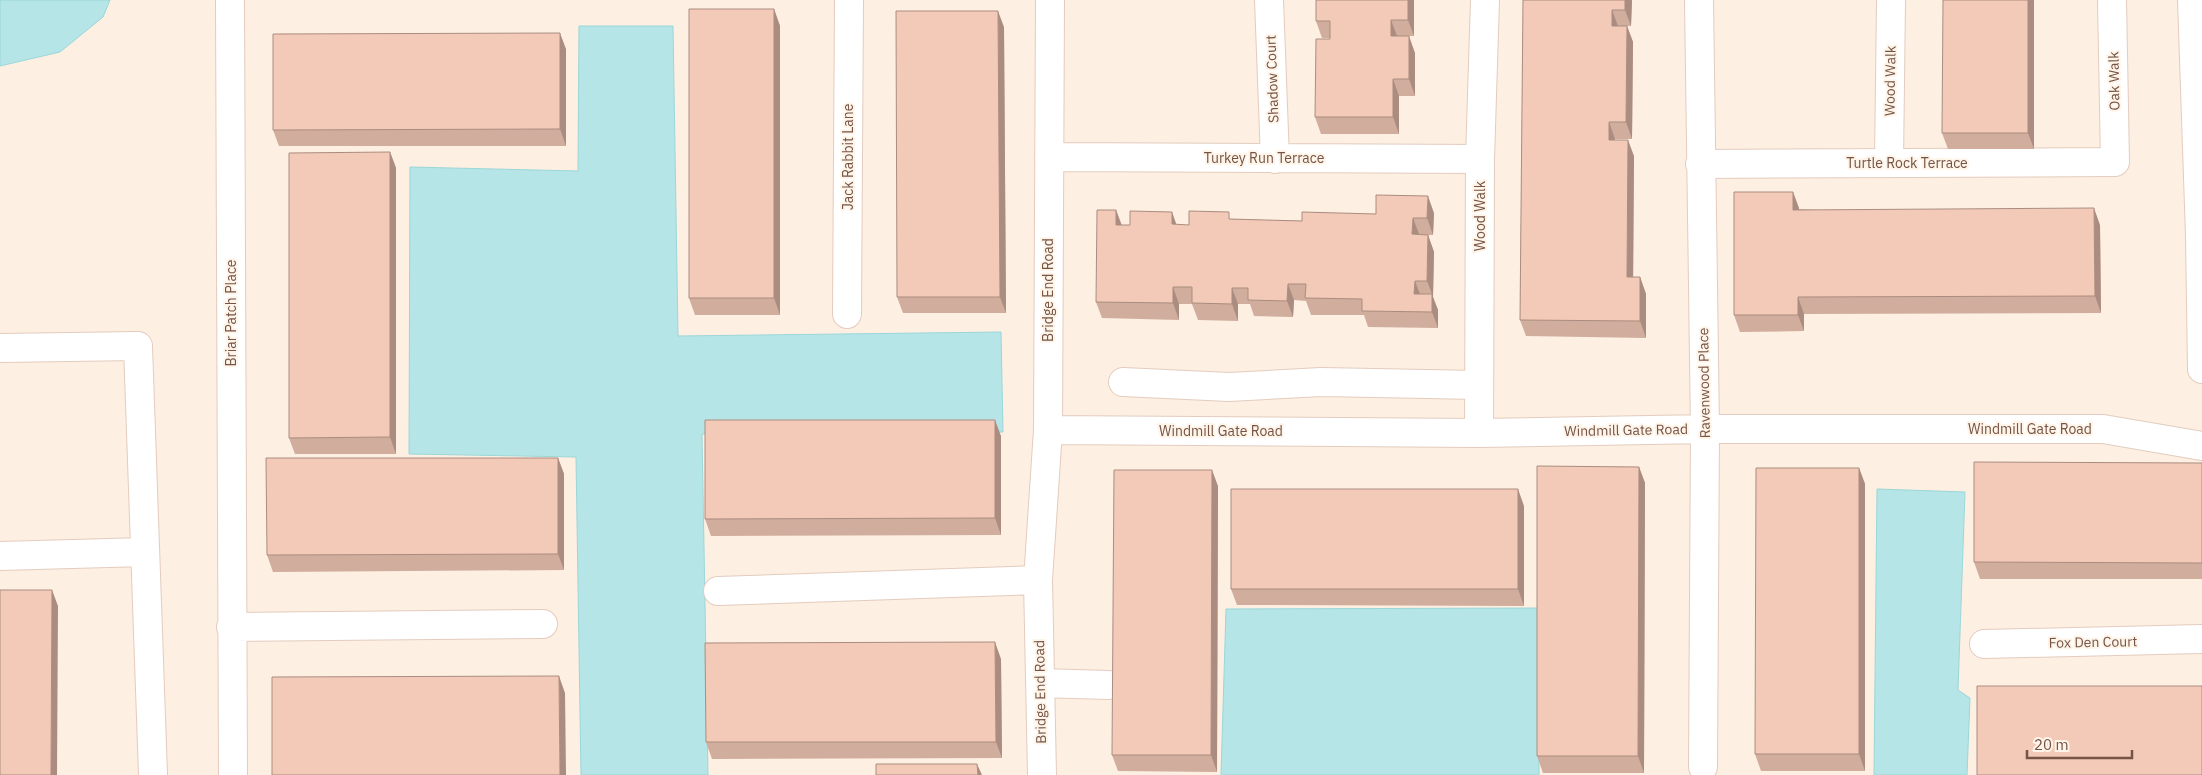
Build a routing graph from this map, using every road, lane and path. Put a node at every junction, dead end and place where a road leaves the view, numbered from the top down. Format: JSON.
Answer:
{"nodes":[{"id":1,"x":230,"y":0,"type":"edge"},
{"id":2,"x":849,"y":0,"type":"edge"},
{"id":3,"x":1050,"y":0,"type":"edge"},
{"id":4,"x":1269,"y":0,"type":"edge"},
{"id":5,"x":1485,"y":0,"type":"edge"},
{"id":6,"x":1699,"y":0,"type":"edge"},
{"id":7,"x":1891,"y":0,"type":"edge"},
{"id":8,"x":2112,"y":0,"type":"edge"},
{"id":9,"x":2192,"y":0,"type":"edge"},
{"id":10,"x":1049,"y":157,"type":"junction"},
{"id":11,"x":1275,"y":159,"type":"junction"},
{"id":12,"x":1480,"y":159,"type":"junction"},
{"id":13,"x":2115,"y":162,"type":"joint"},
{"id":14,"x":1889,"y":163,"type":"junction"},
{"id":15,"x":1700,"y":164,"type":"junction"},
{"id":16,"x":2201,"y":236,"type":"edge"},
{"id":17,"x":848,"y":314,"type":"dead end"},
{"id":18,"x":0,"y":348,"type":"edge"},
{"id":19,"x":2202,"y":369,"type":"edge"},
{"id":20,"x":1123,"y":382,"type":"dead end"},
{"id":21,"x":1479,"y":385,"type":"junction"},
{"id":22,"x":1705,"y":429,"type":"junction"},
{"id":23,"x":1048,"y":430,"type":"junction"},
{"id":24,"x":1479,"y":433,"type":"junction"},
{"id":25,"x":2202,"y":446,"type":"edge"},
{"id":26,"x":145,"y":552,"type":"junction"},
{"id":27,"x":0,"y":556,"type":"edge"},
{"id":28,"x":1038,"y":580,"type":"junction"},
{"id":29,"x":718,"y":591,"type":"dead end"},
{"id":30,"x":543,"y":624,"type":"dead end"},
{"id":31,"x":231,"y":627,"type":"junction"},
{"id":32,"x":2202,"y":639,"type":"edge"},
{"id":33,"x":1984,"y":644,"type":"dead end"},
{"id":34,"x":1040,"y":683,"type":"junction"},
{"id":35,"x":1108,"y":685,"type":"dead end"},
{"id":36,"x":1703,"y":767,"type":"dead end"},
{"id":37,"x":153,"y":775,"type":"edge"},
{"id":38,"x":233,"y":775,"type":"edge"},
{"id":39,"x":1042,"y":775,"type":"edge"}],
"edges":[{"from":1,"to":31,"type":"street","name":"Briar Patch Place"},
{"from":2,"to":17,"type":"street","name":"Jack Rabbit Lane"},
{"from":3,"to":10,"type":"street","name":"Bridge End Road"},
{"from":4,"to":11,"type":"street","name":"Shadow Court"},
{"from":5,"to":12,"type":"street","name":"Wood Walk"},
{"from":6,"to":15,"type":"street","name":"Ravenwood Place"},
{"from":7,"to":14,"type":"street","name":"Wood Walk"},
{"from":8,"to":13,"type":"street","name":"Oak Walk"},
{"from":9,"to":16,"type":"street"},
{"from":10,"to":11,"type":"street","name":"Turkey Run Terrace"},
{"from":10,"to":23,"type":"street","name":"Bridge End Road"},
{"from":11,"to":12,"type":"street","name":"Turkey Run Terrace"},
{"from":12,"to":21,"type":"street","name":"Wood Walk"},
{"from":13,"to":14,"type":"street","name":"Turtle Rock Terrace"},
{"from":14,"to":15,"type":"street","name":"Turtle Rock Terrace"},
{"from":15,"to":22,"type":"street","name":"Ravenwood Place"},
{"from":16,"to":19,"type":"street"},
{"from":18,"to":26,"type":"street"},
{"from":20,"to":21,"type":"street"},
{"from":21,"to":24,"type":"street","name":"Wood Walk"},
{"from":22,"to":24,"type":"street","name":"Windmill Gate Road"},
{"from":22,"to":25,"type":"street","name":"Windmill Gate Road"},
{"from":22,"to":36,"type":"street","name":"Ravenwood Place"},
{"from":23,"to":24,"type":"street","name":"Windmill Gate Road"},
{"from":23,"to":28,"type":"street","name":"Bridge End Road"},
{"from":26,"to":27,"type":"street"},
{"from":26,"to":37,"type":"street"},
{"from":28,"to":29,"type":"street"},
{"from":28,"to":34,"type":"street","name":"Bridge End Road"},
{"from":30,"to":31,"type":"street"},
{"from":31,"to":38,"type":"street","name":"Briar Patch Place"},
{"from":32,"to":33,"type":"street","name":"Fox Den Court"},
{"from":34,"to":35,"type":"street"},
{"from":34,"to":39,"type":"street","name":"Bridge End Road"}]}
